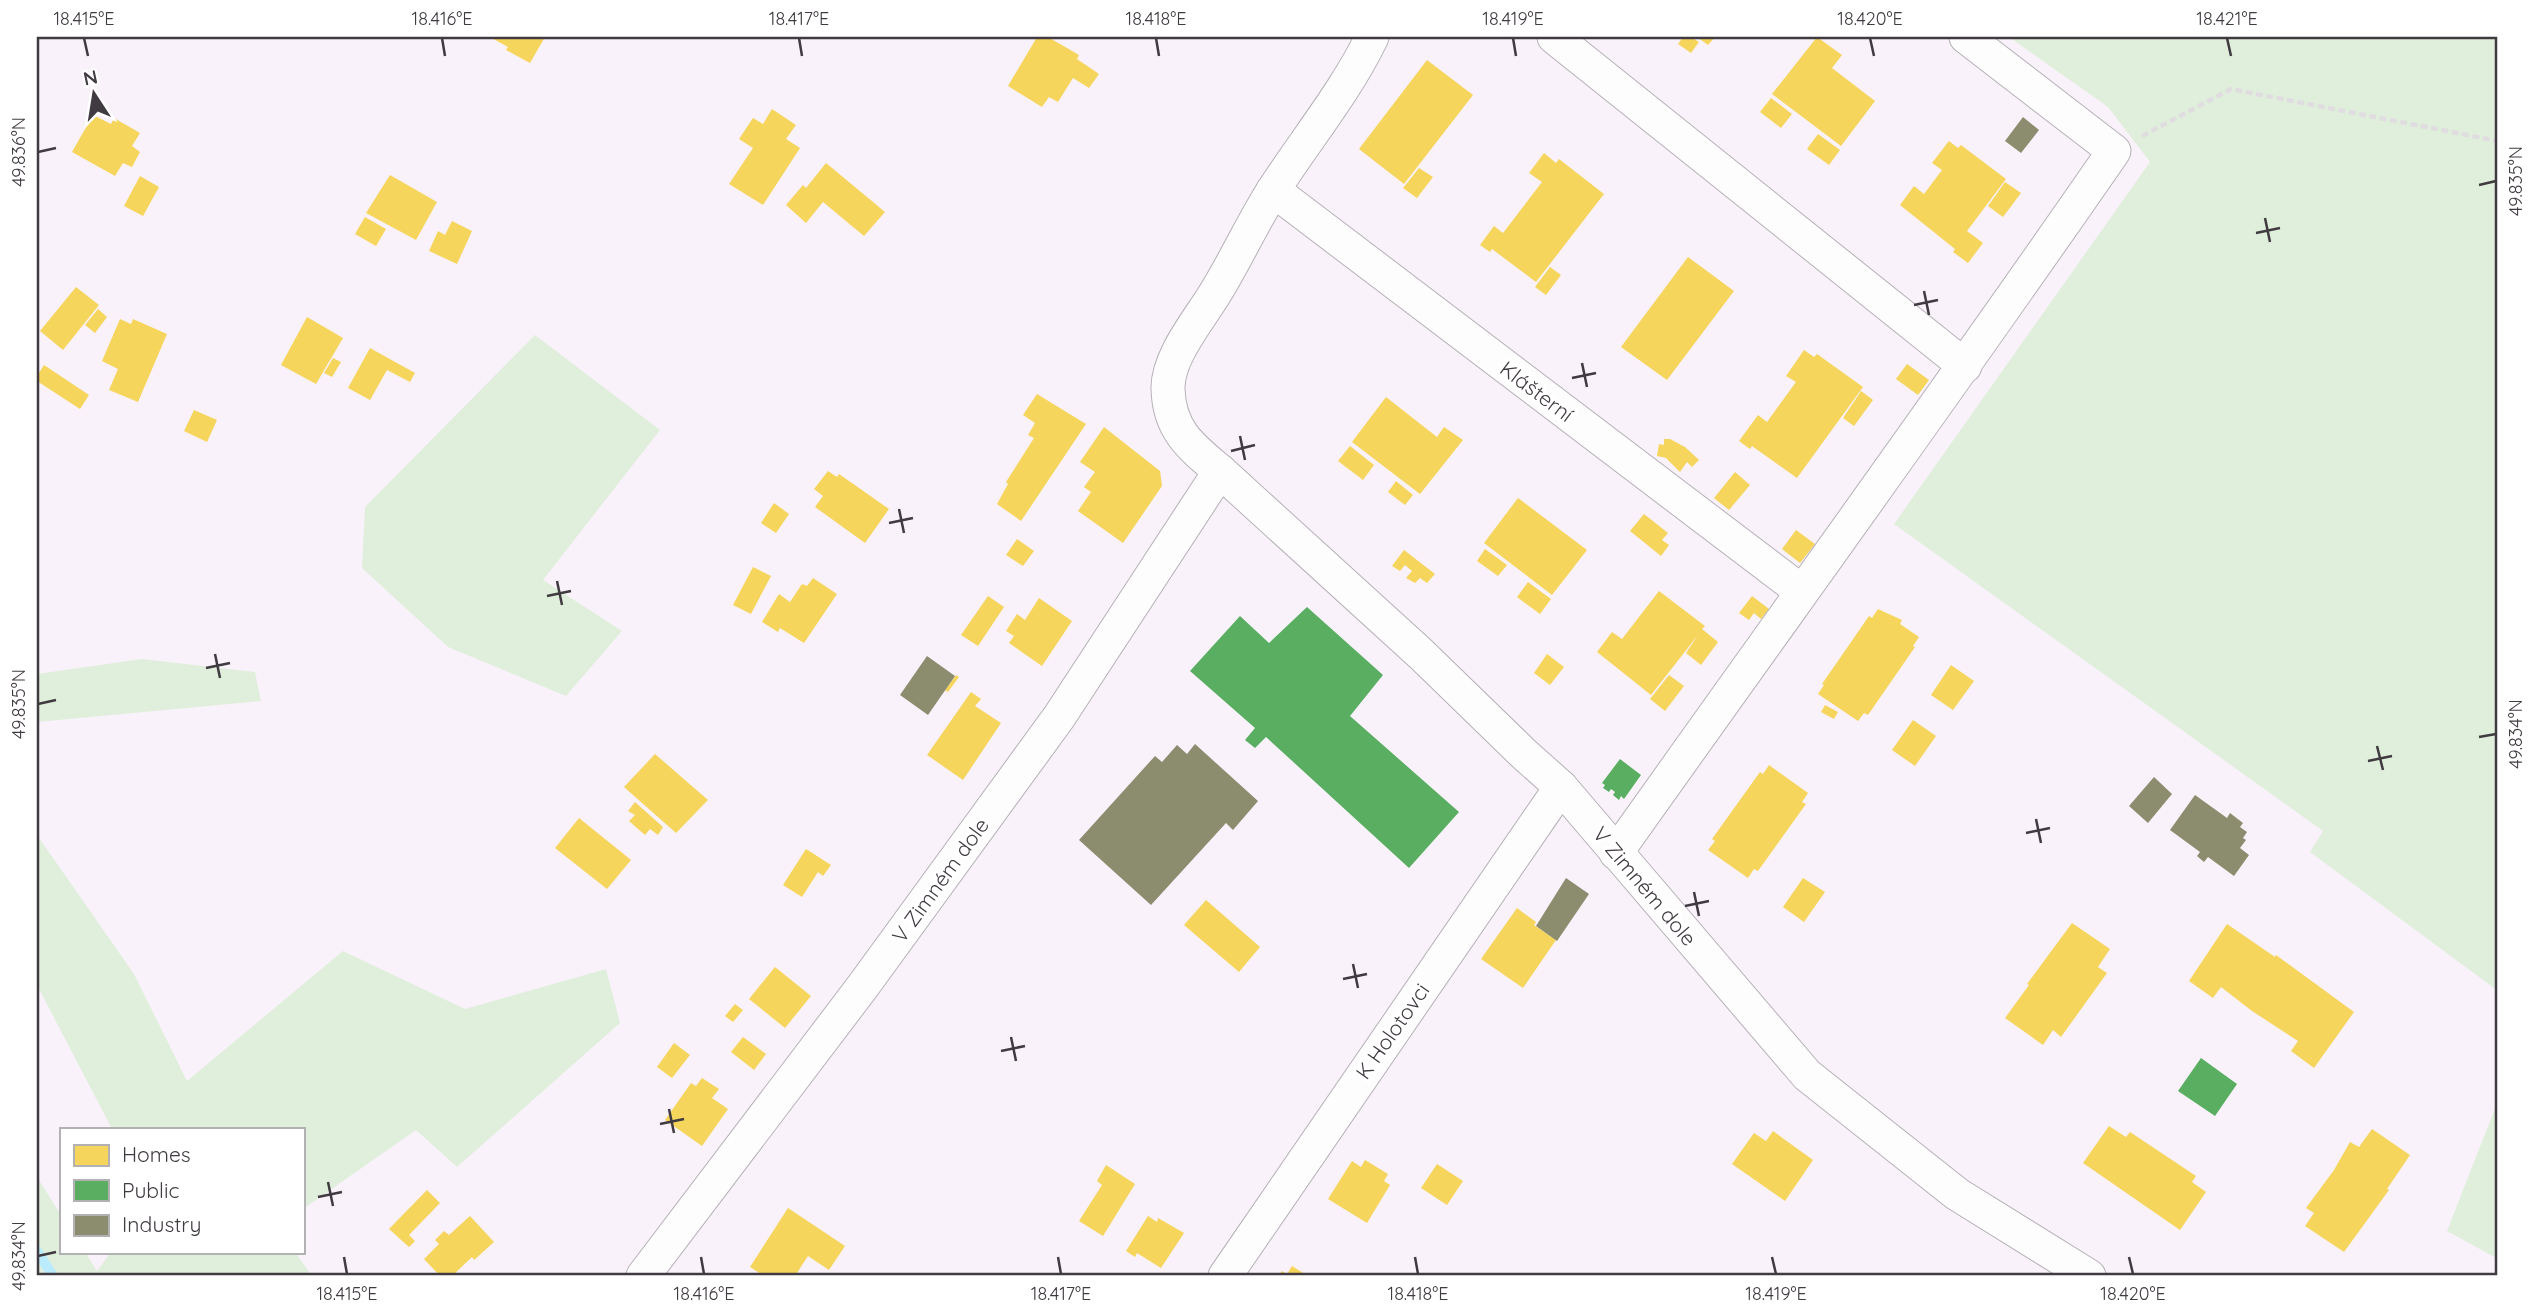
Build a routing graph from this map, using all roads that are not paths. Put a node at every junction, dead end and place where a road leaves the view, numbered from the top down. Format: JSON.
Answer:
{"nodes":[{"id":1,"x":1372,"y":37,"type":"edge"},
{"id":2,"x":1554,"y":37,"type":"edge"},
{"id":3,"x":1966,"y":37,"type":"edge"},
{"id":4,"x":1273,"y":190,"type":"junction"},
{"id":5,"x":1965,"y":366,"type":"junction"},
{"id":6,"x":1220,"y":471,"type":"junction"},
{"id":7,"x":1801,"y":591,"type":"junction"},
{"id":8,"x":1561,"y":787,"type":"junction"},
{"id":9,"x":1616,"y":853,"type":"junction"},
{"id":10,"x":643,"y":1276,"type":"edge"},
{"id":11,"x":1225,"y":1276,"type":"edge"},
{"id":12,"x":2089,"y":1276,"type":"edge"}],
"edges":[{"from":1,"to":4,"type":"street"},
{"from":2,"to":5,"type":"street"},
{"from":3,"to":5,"type":"street"},
{"from":4,"to":6,"type":"street","name":"V Zimném dole"},
{"from":4,"to":7,"type":"street","name":"Klášterní"},
{"from":5,"to":7,"type":"street"},
{"from":6,"to":8,"type":"street","name":"V Zimném dole"},
{"from":6,"to":10,"type":"street","name":"V Zimném dole"},
{"from":7,"to":9,"type":"street"},
{"from":8,"to":9,"type":"street","name":"V Zimném dole"},
{"from":8,"to":11,"type":"street","name":"K Holotovci"},
{"from":9,"to":12,"type":"street","name":"V Zimném dole"}]}
